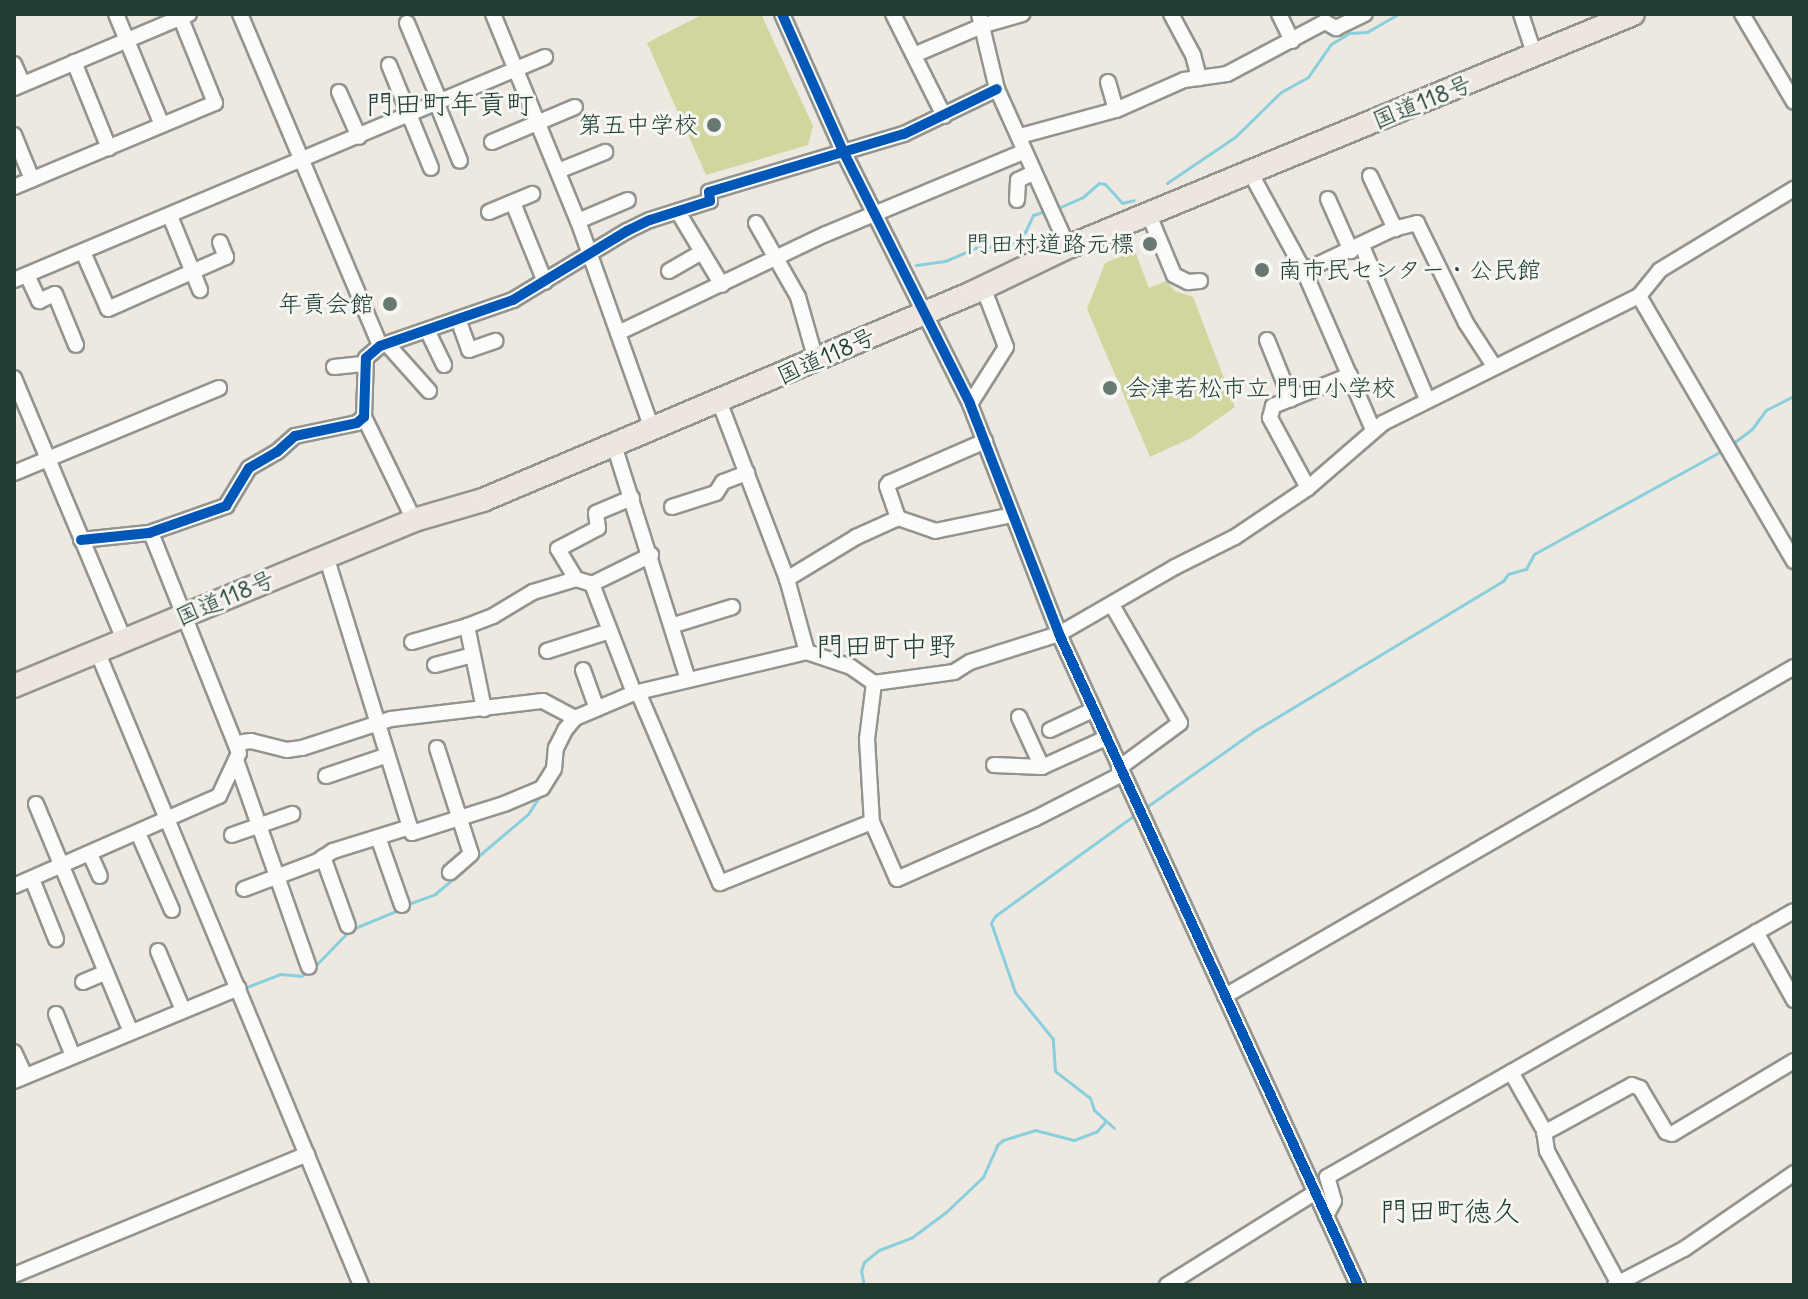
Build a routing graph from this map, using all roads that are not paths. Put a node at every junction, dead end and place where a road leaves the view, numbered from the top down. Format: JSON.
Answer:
{"nodes":[{"id":1,"x":116,"y":14,"type":"edge"},
{"id":2,"x":240,"y":14,"type":"edge"},
{"id":3,"x":782,"y":14,"type":"edge"},
{"id":4,"x":893,"y":14,"type":"edge"},
{"id":5,"x":1022,"y":14,"type":"edge"},
{"id":6,"x":1279,"y":14,"type":"edge"},
{"id":7,"x":1521,"y":14,"type":"edge"},
{"id":8,"x":1633,"y":14,"type":"edge"},
{"id":9,"x":1742,"y":14,"type":"edge"},
{"id":10,"x":183,"y":15,"type":"edge"},
{"id":11,"x":498,"y":15,"type":"edge"},
{"id":12,"x":1175,"y":15,"type":"edge"},
{"id":13,"x":1360,"y":15,"type":"edge"},
{"id":14,"x":981,"y":20,"type":"edge"},
{"id":15,"x":407,"y":23,"type":"dead end"},
{"id":16,"x":127,"y":40,"type":"junction"},
{"id":17,"x":1292,"y":41,"type":"junction"},
{"id":18,"x":914,"y":55,"type":"junction"},
{"id":19,"x":1535,"y":56,"type":"junction"},
{"id":20,"x":545,"y":57,"type":"dead end"},
{"id":21,"x":74,"y":62,"type":"junction"},
{"id":22,"x":14,"y":64,"type":"edge"},
{"id":23,"x":389,"y":65,"type":"dead end"},
{"id":24,"x":516,"y":69,"type":"junction"},
{"id":25,"x":1199,"y":78,"type":"junction"},
{"id":26,"x":1108,"y":82,"type":"dead end"},
{"id":27,"x":18,"y":86,"type":"edge"},
{"id":28,"x":997,"y":89,"type":"junction"},
{"id":29,"x":339,"y":92,"type":"dead end"},
{"id":30,"x":1794,"y":102,"type":"edge"},
{"id":31,"x":438,"y":103,"type":"junction"},
{"id":32,"x":575,"y":107,"type":"dead end"},
{"id":33,"x":1116,"y":110,"type":"junction"},
{"id":34,"x":410,"y":115,"type":"junction"},
{"id":35,"x":944,"y":116,"type":"junction"},
{"id":36,"x":538,"y":122,"type":"junction"},
{"id":37,"x":162,"y":125,"type":"junction"},
{"id":38,"x":14,"y":135,"type":"edge"},
{"id":39,"x":1020,"y":136,"type":"junction"},
{"id":40,"x":359,"y":137,"type":"junction"},
{"id":41,"x":492,"y":142,"type":"dead end"},
{"id":42,"x":109,"y":148,"type":"junction"},
{"id":43,"x":843,"y":151,"type":"junction"},
{"id":44,"x":605,"y":152,"type":"dead end"},
{"id":45,"x":1023,"y":152,"type":"junction"},
{"id":46,"x":304,"y":161,"type":"junction"},
{"id":47,"x":460,"y":161,"type":"dead end"},
{"id":48,"x":431,"y":168,"type":"dead end"},
{"id":49,"x":558,"y":171,"type":"junction"},
{"id":50,"x":1250,"y":172,"type":"junction"},
{"id":51,"x":1033,"y":173,"type":"junction"},
{"id":52,"x":1370,"y":176,"type":"dead end"},
{"id":53,"x":32,"y":179,"type":"junction"},
{"id":54,"x":14,"y":187,"type":"edge"},
{"id":55,"x":1794,"y":189,"type":"edge"},
{"id":56,"x":532,"y":194,"type":"dead end"},
{"id":57,"x":1328,"y":199,"type":"dead end"},
{"id":58,"x":628,"y":200,"type":"dead end"},
{"id":59,"x":1017,"y":200,"type":"dead end"},
{"id":60,"x":513,"y":203,"type":"junction"},
{"id":61,"x":489,"y":212,"type":"dead end"},
{"id":62,"x":678,"y":212,"type":"junction"},
{"id":63,"x":874,"y":214,"type":"junction"},
{"id":64,"x":1149,"y":215,"type":"junction"},
{"id":65,"x":170,"y":216,"type":"junction"},
{"id":66,"x":578,"y":221,"type":"junction"},
{"id":67,"x":756,"y":223,"type":"dead end"},
{"id":68,"x":1395,"y":229,"type":"junction"},
{"id":69,"x":220,"y":242,"type":"dead end"},
{"id":70,"x":1068,"y":247,"type":"junction"},
{"id":71,"x":1356,"y":249,"type":"junction"},
{"id":72,"x":83,"y":252,"type":"junction"},
{"id":73,"x":702,"y":252,"type":"junction"},
{"id":74,"x":591,"y":255,"type":"junction"},
{"id":75,"x":777,"y":259,"type":"junction"},
{"id":76,"x":669,"y":271,"type":"dead end"},
{"id":77,"x":1304,"y":271,"type":"junction"},
{"id":78,"x":194,"y":274,"type":"junction"},
{"id":79,"x":21,"y":278,"type":"edge"},
{"id":80,"x":1200,"y":281,"type":"dead end"},
{"id":81,"x":545,"y":282,"type":"junction"},
{"id":82,"x":722,"y":285,"type":"junction"},
{"id":83,"x":983,"y":287,"type":"junction"},
{"id":84,"x":200,"y":290,"type":"dead end"},
{"id":85,"x":1639,"y":296,"type":"junction"},
{"id":86,"x":922,"y":313,"type":"junction"},
{"id":87,"x":458,"y":319,"type":"junction"},
{"id":88,"x":427,"y":330,"type":"junction"},
{"id":89,"x":618,"y":333,"type":"junction"},
{"id":90,"x":1267,"y":340,"type":"dead end"},
{"id":91,"x":495,"y":341,"type":"dead end"},
{"id":92,"x":76,"y":345,"type":"dead end"},
{"id":93,"x":384,"y":345,"type":"junction"},
{"id":94,"x":816,"y":360,"type":"junction"},
{"id":95,"x":365,"y":364,"type":"junction"},
{"id":96,"x":444,"y":365,"type":"dead end"},
{"id":97,"x":1494,"y":366,"type":"junction"},
{"id":98,"x":334,"y":367,"type":"dead end"},
{"id":99,"x":1350,"y":375,"type":"junction"},
{"id":100,"x":14,"y":378,"type":"edge"},
{"id":101,"x":219,"y":388,"type":"dead end"},
{"id":102,"x":429,"y":391,"type":"dead end"},
{"id":103,"x":1291,"y":399,"type":"junction"},
{"id":104,"x":1427,"y":399,"type":"junction"},
{"id":105,"x":719,"y":401,"type":"junction"},
{"id":106,"x":970,"y":404,"type":"junction"},
{"id":107,"x":364,"y":417,"type":"junction"},
{"id":108,"x":652,"y":429,"type":"junction"},
{"id":109,"x":1373,"y":430,"type":"junction"},
{"id":110,"x":985,"y":441,"type":"junction"},
{"id":111,"x":614,"y":445,"type":"junction"},
{"id":112,"x":48,"y":458,"type":"junction"},
{"id":113,"x":14,"y":473,"type":"edge"},
{"id":114,"x":747,"y":473,"type":"junction"},
{"id":115,"x":1308,"y":488,"type":"junction"},
{"id":116,"x":632,"y":498,"type":"junction"},
{"id":117,"x":672,"y":507,"type":"dead end"},
{"id":118,"x":1012,"y":515,"type":"junction"},
{"id":119,"x":898,"y":518,"type":"junction"},
{"id":120,"x":414,"y":520,"type":"junction"},
{"id":121,"x":151,"y":533,"type":"junction"},
{"id":122,"x":81,"y":540,"type":"junction"},
{"id":123,"x":651,"y":555,"type":"junction"},
{"id":124,"x":326,"y":556,"type":"junction"},
{"id":125,"x":1794,"y":561,"type":"edge"},
{"id":126,"x":576,"y":579,"type":"junction"},
{"id":127,"x":787,"y":579,"type":"junction"},
{"id":128,"x":592,"y":584,"type":"junction"},
{"id":129,"x":1112,"y":605,"type":"junction"},
{"id":130,"x":732,"y":607,"type":"dead end"},
{"id":131,"x":184,"y":616,"type":"junction"},
{"id":132,"x":674,"y":625,"type":"junction"},
{"id":133,"x":467,"y":626,"type":"junction"},
{"id":134,"x":610,"y":631,"type":"junction"},
{"id":135,"x":1059,"y":634,"type":"junction"},
{"id":136,"x":124,"y":640,"type":"junction"},
{"id":137,"x":412,"y":642,"type":"dead end"},
{"id":138,"x":97,"y":651,"type":"junction"},
{"id":139,"x":547,"y":651,"type":"dead end"},
{"id":140,"x":807,"y":652,"type":"junction"},
{"id":141,"x":473,"y":655,"type":"junction"},
{"id":142,"x":435,"y":665,"type":"dead end"},
{"id":143,"x":1794,"y":667,"type":"edge"},
{"id":144,"x":583,"y":670,"type":"dead end"},
{"id":145,"x":688,"y":679,"type":"junction"},
{"id":146,"x":874,"y":683,"type":"junction"},
{"id":147,"x":14,"y":686,"type":"edge"},
{"id":148,"x":636,"y":692,"type":"junction"},
{"id":149,"x":484,"y":709,"type":"junction"},
{"id":150,"x":597,"y":709,"type":"junction"},
{"id":151,"x":1093,"y":710,"type":"junction"},
{"id":152,"x":1019,"y":717,"type":"dead end"},
{"id":153,"x":575,"y":718,"type":"junction"},
{"id":154,"x":378,"y":722,"type":"junction"},
{"id":155,"x":1050,"y":730,"type":"dead end"},
{"id":156,"x":1106,"y":738,"type":"junction"},
{"id":157,"x":237,"y":743,"type":"junction"},
{"id":158,"x":437,"y":748,"type":"dead end"},
{"id":159,"x":388,"y":755,"type":"junction"},
{"id":160,"x":236,"y":760,"type":"junction"},
{"id":161,"x":994,"y":765,"type":"dead end"},
{"id":162,"x":1042,"y":767,"type":"junction"},
{"id":163,"x":1120,"y":771,"type":"junction"},
{"id":164,"x":326,"y":776,"type":"dead end"},
{"id":165,"x":36,"y":804,"type":"dead end"},
{"id":166,"x":292,"y":814,"type":"dead end"},
{"id":167,"x":460,"y":817,"type":"junction"},
{"id":168,"x":170,"y":820,"type":"junction"},
{"id":169,"x":872,"y":822,"type":"junction"},
{"id":170,"x":259,"y":825,"type":"junction"},
{"id":171,"x":410,"y":827,"type":"junction"},
{"id":172,"x":138,"y":833,"type":"junction"},
{"id":173,"x":232,"y":835,"type":"dead end"},
{"id":174,"x":378,"y":837,"type":"junction"},
{"id":175,"x":90,"y":854,"type":"junction"},
{"id":176,"x":323,"y":857,"type":"junction"},
{"id":177,"x":61,"y":866,"type":"junction"},
{"id":178,"x":450,"y":872,"type":"dead end"},
{"id":179,"x":100,"y":876,"type":"dead end"},
{"id":180,"x":278,"y":878,"type":"junction"},
{"id":181,"x":32,"y":879,"type":"junction"},
{"id":182,"x":14,"y":886,"type":"edge"},
{"id":183,"x":244,"y":889,"type":"dead end"},
{"id":184,"x":402,"y":905,"type":"dead end"},
{"id":185,"x":172,"y":910,"type":"dead end"},
{"id":186,"x":1794,"y":911,"type":"edge"},
{"id":187,"x":348,"y":926,"type":"dead end"},
{"id":188,"x":1756,"y":932,"type":"junction"},
{"id":189,"x":56,"y":939,"type":"dead end"},
{"id":190,"x":158,"y":951,"type":"dead end"},
{"id":191,"x":309,"y":967,"type":"dead end"},
{"id":192,"x":106,"y":972,"type":"junction"},
{"id":193,"x":83,"y":982,"type":"dead end"},
{"id":194,"x":238,"y":988,"type":"junction"},
{"id":195,"x":1225,"y":996,"type":"junction"},
{"id":196,"x":1794,"y":1000,"type":"edge"},
{"id":197,"x":183,"y":1010,"type":"junction"},
{"id":198,"x":56,"y":1014,"type":"dead end"},
{"id":199,"x":131,"y":1032,"type":"junction"},
{"id":200,"x":14,"y":1052,"type":"edge"},
{"id":201,"x":73,"y":1056,"type":"junction"},
{"id":202,"x":1794,"y":1061,"type":"edge"},
{"id":203,"x":1511,"y":1072,"type":"junction"},
{"id":204,"x":19,"y":1078,"type":"edge"},
{"id":205,"x":1544,"y":1133,"type":"junction"},
{"id":206,"x":307,"y":1154,"type":"junction"},
{"id":207,"x":1794,"y":1173,"type":"edge"},
{"id":208,"x":1314,"y":1193,"type":"junction"},
{"id":209,"x":1326,"y":1216,"type":"junction"},
{"id":210,"x":14,"y":1275,"type":"edge"},
{"id":211,"x":1617,"y":1284,"type":"edge"},
{"id":212,"x":361,"y":1285,"type":"edge"},
{"id":213,"x":1167,"y":1285,"type":"edge"},
{"id":214,"x":1358,"y":1285,"type":"edge"}],
"edges":[{"from":1,"to":16,"type":"street"},
{"from":2,"to":46,"type":"street"},
{"from":3,"to":43,"type":"street"},
{"from":4,"to":18,"type":"street"},
{"from":5,"to":14,"type":"street"},
{"from":6,"to":17,"type":"street"},
{"from":7,"to":19,"type":"street"},
{"from":8,"to":19,"type":"highway","name":"国道118号"},
{"from":9,"to":30,"type":"street"},
{"from":10,"to":16,"type":"street"},
{"from":10,"to":37,"type":"street"},
{"from":11,"to":24,"type":"street"},
{"from":12,"to":25,"type":"street"},
{"from":13,"to":17,"type":"street"},
{"from":14,"to":18,"type":"street"},
{"from":14,"to":28,"type":"street"},
{"from":15,"to":31,"type":"street"},
{"from":16,"to":21,"type":"street"},
{"from":16,"to":37,"type":"street"},
{"from":17,"to":25,"type":"street"},
{"from":18,"to":35,"type":"street"},
{"from":19,"to":50,"type":"highway","name":"国道118号"},
{"from":20,"to":24,"type":"street"},
{"from":21,"to":27,"type":"street"},
{"from":21,"to":42,"type":"street"},
{"from":22,"to":27,"type":"street"},
{"from":23,"to":34,"type":"street"},
{"from":24,"to":31,"type":"street"},
{"from":24,"to":36,"type":"street"},
{"from":25,"to":33,"type":"street"},
{"from":26,"to":33,"type":"street"},
{"from":28,"to":35,"type":"street"},
{"from":28,"to":39,"type":"street"},
{"from":29,"to":40,"type":"street"},
{"from":31,"to":34,"type":"street"},
{"from":31,"to":47,"type":"street"},
{"from":32,"to":36,"type":"street"},
{"from":33,"to":39,"type":"street"},
{"from":34,"to":40,"type":"street"},
{"from":34,"to":48,"type":"street"},
{"from":35,"to":43,"type":"street"},
{"from":36,"to":41,"type":"street"},
{"from":36,"to":49,"type":"street"},
{"from":37,"to":42,"type":"street"},
{"from":38,"to":53,"type":"street"},
{"from":39,"to":45,"type":"street"},
{"from":40,"to":46,"type":"street"},
{"from":42,"to":53,"type":"street"},
{"from":43,"to":62,"type":"street"},
{"from":43,"to":63,"type":"street"},
{"from":44,"to":49,"type":"street"},
{"from":45,"to":51,"type":"street"},
{"from":45,"to":63,"type":"street"},
{"from":46,"to":65,"type":"street"},
{"from":46,"to":93,"type":"street"},
{"from":49,"to":66,"type":"street"},
{"from":50,"to":64,"type":"highway","name":"国道118号"},
{"from":50,"to":77,"type":"street"},
{"from":51,"to":59,"type":"street"},
{"from":51,"to":70,"type":"street"},
{"from":52,"to":68,"type":"street"},
{"from":53,"to":54,"type":"street"},
{"from":55,"to":85,"type":"street"},
{"from":56,"to":60,"type":"street"},
{"from":57,"to":71,"type":"street"},
{"from":58,"to":66,"type":"street"},
{"from":60,"to":61,"type":"street"},
{"from":60,"to":81,"type":"street"},
{"from":62,"to":73,"type":"street"},
{"from":62,"to":74,"type":"street"},
{"from":63,"to":75,"type":"street"},
{"from":63,"to":86,"type":"street"},
{"from":64,"to":70,"type":"highway","name":"国道118号"},
{"from":64,"to":80,"type":"street"},
{"from":65,"to":72,"type":"street"},
{"from":65,"to":78,"type":"street"},
{"from":66,"to":74,"type":"street"},
{"from":67,"to":75,"type":"street"},
{"from":68,"to":71,"type":"street"},
{"from":68,"to":97,"type":"street"},
{"from":69,"to":78,"type":"street"},
{"from":70,"to":83,"type":"highway","name":"国道118号"},
{"from":71,"to":77,"type":"street"},
{"from":71,"to":104,"type":"street"},
{"from":72,"to":78,"type":"street"},
{"from":72,"to":79,"type":"street"},
{"from":73,"to":76,"type":"street"},
{"from":73,"to":82,"type":"street"},
{"from":74,"to":81,"type":"street"},
{"from":74,"to":89,"type":"street"},
{"from":75,"to":82,"type":"street"},
{"from":75,"to":94,"type":"street"},
{"from":77,"to":99,"type":"street"},
{"from":78,"to":84,"type":"street"},
{"from":79,"to":92,"type":"street"},
{"from":81,"to":87,"type":"street"},
{"from":82,"to":89,"type":"street"},
{"from":83,"to":86,"type":"highway","name":"国道118号"},
{"from":83,"to":106,"type":"street"},
{"from":85,"to":97,"type":"street"},
{"from":85,"to":125,"type":"street"},
{"from":86,"to":94,"type":"highway","name":"国道118号"},
{"from":86,"to":106,"type":"street"},
{"from":87,"to":88,"type":"street"},
{"from":87,"to":91,"type":"street"},
{"from":88,"to":93,"type":"street"},
{"from":88,"to":96,"type":"street"},
{"from":89,"to":108,"type":"street"},
{"from":90,"to":103,"type":"street"},
{"from":93,"to":95,"type":"street"},
{"from":93,"to":102,"type":"street"},
{"from":94,"to":105,"type":"highway","name":"国道118号"},
{"from":95,"to":98,"type":"street"},
{"from":95,"to":107,"type":"street"},
{"from":97,"to":104,"type":"street"},
{"from":99,"to":103,"type":"street"},
{"from":99,"to":109,"type":"street"},
{"from":100,"to":112,"type":"street"},
{"from":101,"to":112,"type":"street"},
{"from":103,"to":115,"type":"street"},
{"from":104,"to":109,"type":"street"},
{"from":105,"to":108,"type":"highway","name":"国道118号"},
{"from":105,"to":114,"type":"street"},
{"from":106,"to":110,"type":"street"},
{"from":107,"to":120,"type":"street"},
{"from":107,"to":121,"type":"street"},
{"from":108,"to":111,"type":"highway","name":"国道118号"},
{"from":109,"to":115,"type":"street"},
{"from":110,"to":118,"type":"street"},
{"from":110,"to":119,"type":"street"},
{"from":111,"to":116,"type":"street"},
{"from":111,"to":120,"type":"highway","name":"国道118号"},
{"from":112,"to":113,"type":"street"},
{"from":112,"to":122,"type":"street"},
{"from":114,"to":117,"type":"street"},
{"from":114,"to":127,"type":"street"},
{"from":115,"to":129,"type":"street"},
{"from":116,"to":123,"type":"street"},
{"from":116,"to":126,"type":"street"},
{"from":118,"to":119,"type":"street"},
{"from":118,"to":135,"type":"street"},
{"from":119,"to":127,"type":"street"},
{"from":120,"to":124,"type":"highway","name":"国道118号"},
{"from":121,"to":122,"type":"street"},
{"from":121,"to":131,"type":"street"},
{"from":122,"to":136,"type":"street"},
{"from":123,"to":128,"type":"street"},
{"from":123,"to":132,"type":"street"},
{"from":124,"to":131,"type":"highway","name":"国道118号"},
{"from":124,"to":154,"type":"street"},
{"from":126,"to":128,"type":"street"},
{"from":126,"to":133,"type":"street"},
{"from":127,"to":140,"type":"street"},
{"from":128,"to":134,"type":"street"},
{"from":129,"to":135,"type":"street"},
{"from":129,"to":163,"type":"street"},
{"from":130,"to":132,"type":"street"},
{"from":131,"to":136,"type":"highway","name":"国道118号"},
{"from":131,"to":157,"type":"street"},
{"from":132,"to":145,"type":"street"},
{"from":133,"to":137,"type":"street"},
{"from":133,"to":141,"type":"street"},
{"from":134,"to":139,"type":"street"},
{"from":134,"to":148,"type":"street"},
{"from":135,"to":146,"type":"street"},
{"from":135,"to":151,"type":"street"},
{"from":136,"to":138,"type":"highway","name":"国道118号"},
{"from":138,"to":147,"type":"highway","name":"国道118号"},
{"from":138,"to":168,"type":"street"},
{"from":140,"to":145,"type":"street"},
{"from":140,"to":146,"type":"street"},
{"from":141,"to":142,"type":"street"},
{"from":141,"to":149,"type":"street"},
{"from":143,"to":195,"type":"street"},
{"from":144,"to":150,"type":"street"},
{"from":145,"to":148,"type":"street"},
{"from":146,"to":169,"type":"street"},
{"from":148,"to":150,"type":"street"},
{"from":148,"to":169,"type":"street"},
{"from":149,"to":153,"type":"street"},
{"from":149,"to":154,"type":"street"},
{"from":150,"to":153,"type":"street"},
{"from":151,"to":155,"type":"street"},
{"from":151,"to":156,"type":"street"},
{"from":152,"to":162,"type":"street"},
{"from":153,"to":167,"type":"street"},
{"from":154,"to":157,"type":"street"},
{"from":154,"to":159,"type":"street"},
{"from":156,"to":162,"type":"street"},
{"from":156,"to":163,"type":"street"},
{"from":157,"to":160,"type":"street"},
{"from":158,"to":167,"type":"street"},
{"from":159,"to":164,"type":"street"},
{"from":159,"to":171,"type":"street"},
{"from":160,"to":168,"type":"street"},
{"from":160,"to":170,"type":"street"},
{"from":161,"to":162,"type":"street"},
{"from":163,"to":169,"type":"street"},
{"from":163,"to":195,"type":"street"},
{"from":165,"to":177,"type":"street"},
{"from":166,"to":170,"type":"street"},
{"from":167,"to":171,"type":"street"},
{"from":167,"to":178,"type":"street"},
{"from":168,"to":172,"type":"street"},
{"from":168,"to":194,"type":"street"},
{"from":170,"to":173,"type":"street"},
{"from":170,"to":180,"type":"street"},
{"from":171,"to":174,"type":"street"},
{"from":172,"to":175,"type":"street"},
{"from":172,"to":185,"type":"street"},
{"from":174,"to":176,"type":"street"},
{"from":174,"to":184,"type":"street"},
{"from":175,"to":177,"type":"street"},
{"from":175,"to":179,"type":"street"},
{"from":176,"to":180,"type":"street"},
{"from":176,"to":187,"type":"street"},
{"from":177,"to":181,"type":"street"},
{"from":177,"to":192,"type":"street"},
{"from":180,"to":183,"type":"street"},
{"from":180,"to":191,"type":"street"},
{"from":181,"to":182,"type":"street"},
{"from":181,"to":189,"type":"street"},
{"from":186,"to":188,"type":"street"},
{"from":188,"to":196,"type":"street"},
{"from":188,"to":203,"type":"street"},
{"from":190,"to":197,"type":"street"},
{"from":192,"to":193,"type":"street"},
{"from":192,"to":199,"type":"street"},
{"from":194,"to":197,"type":"street"},
{"from":194,"to":206,"type":"street"},
{"from":195,"to":208,"type":"street"},
{"from":197,"to":199,"type":"street"},
{"from":198,"to":201,"type":"street"},
{"from":199,"to":201,"type":"street"},
{"from":200,"to":204,"type":"street"},
{"from":201,"to":204,"type":"street"},
{"from":202,"to":205,"type":"street"},
{"from":203,"to":205,"type":"street"},
{"from":203,"to":209,"type":"street"},
{"from":205,"to":211,"type":"street"},
{"from":206,"to":210,"type":"street"},
{"from":206,"to":212,"type":"street"},
{"from":207,"to":211,"type":"street"},
{"from":208,"to":209,"type":"street"},
{"from":208,"to":213,"type":"street"},
{"from":209,"to":214,"type":"street"}]}
